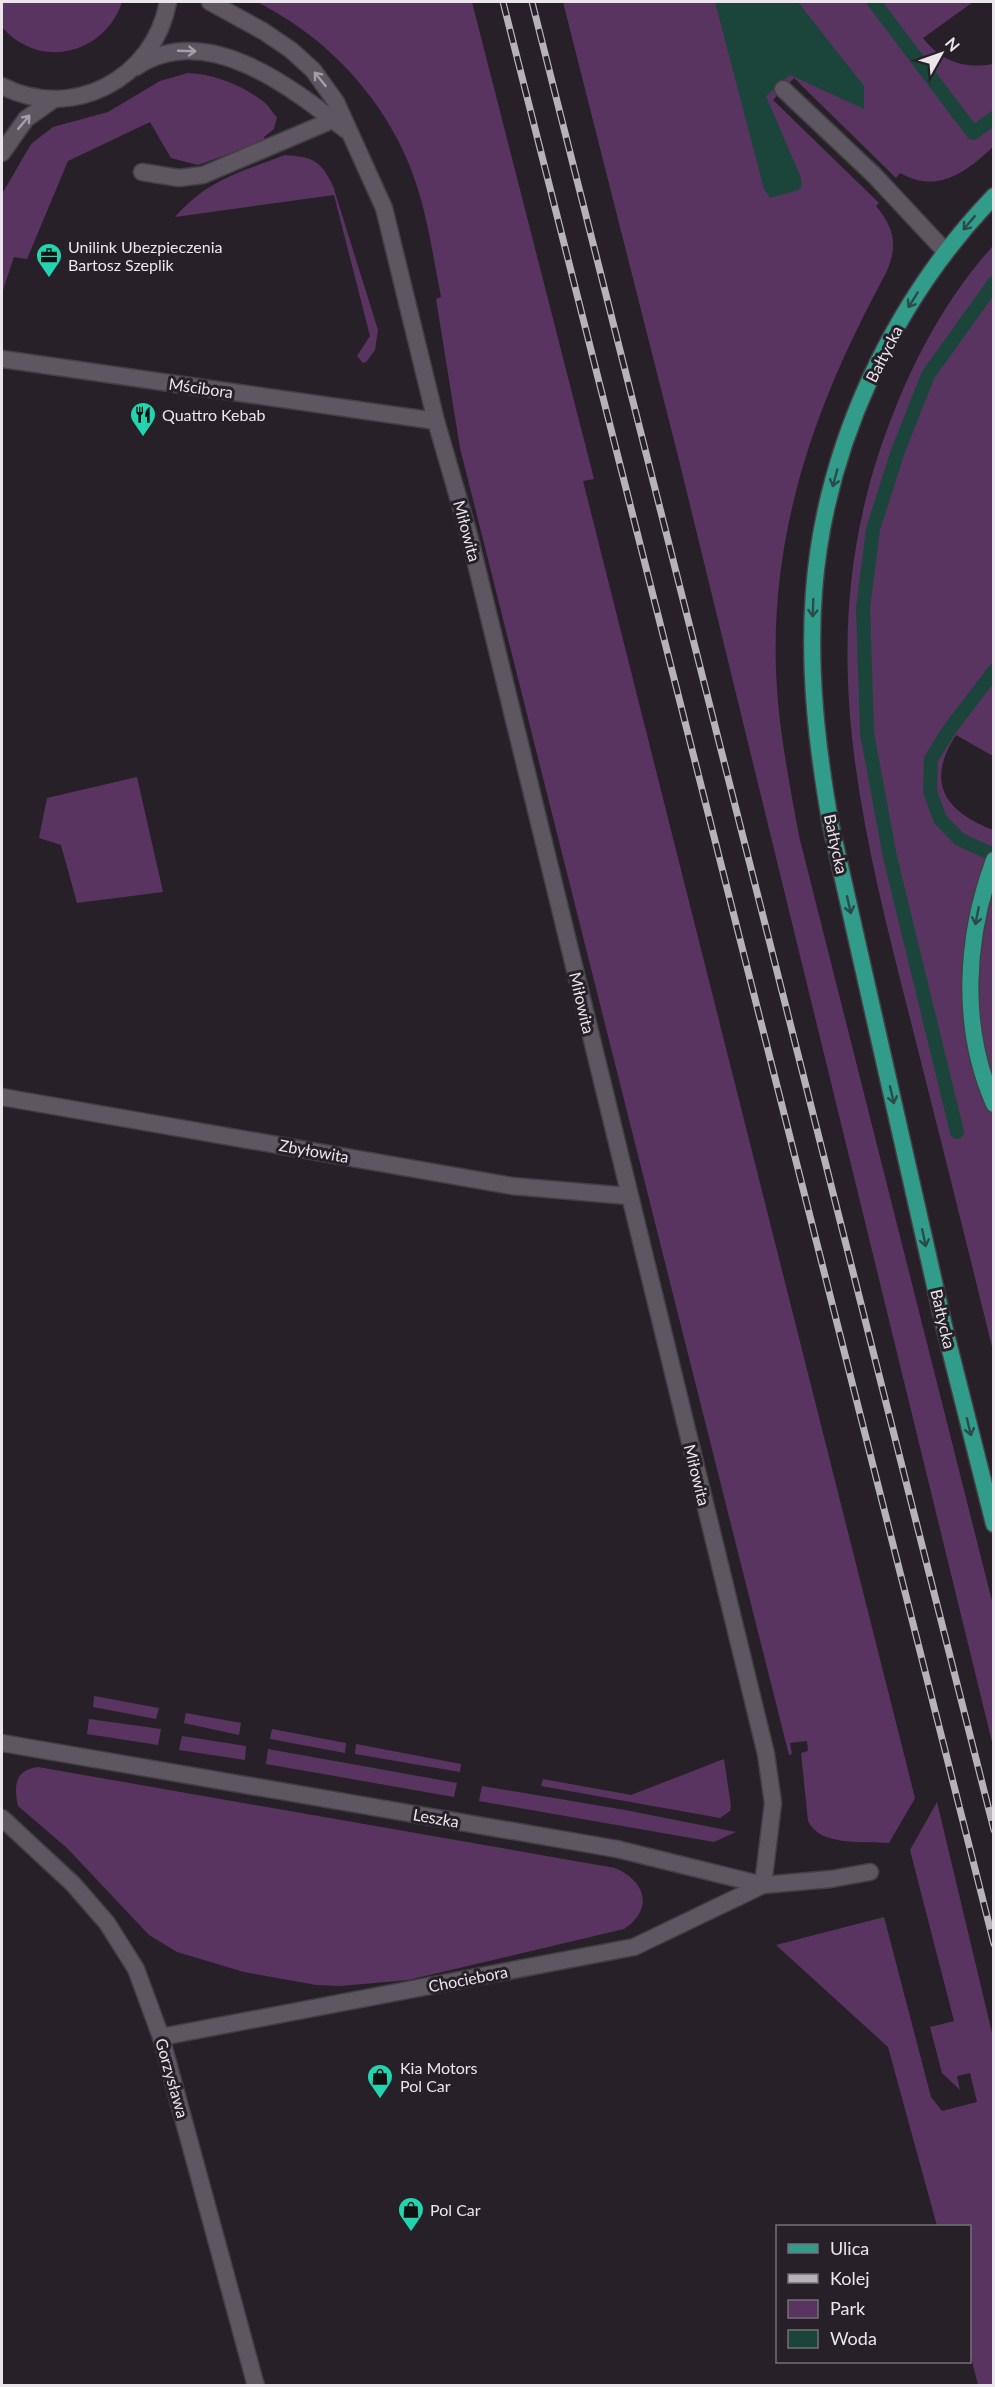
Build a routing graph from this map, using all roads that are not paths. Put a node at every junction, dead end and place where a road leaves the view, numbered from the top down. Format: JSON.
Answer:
{"nodes":[{"id":1,"x":168,"y":2,"type":"edge"},
{"id":2,"x":210,"y":2,"type":"edge"},
{"id":3,"x":133,"y":69,"type":"junction"},
{"id":4,"x":2,"y":86,"type":"edge"},
{"id":5,"x":783,"y":89,"type":"dead end"},
{"id":6,"x":54,"y":99,"type":"junction"},
{"id":7,"x":341,"y":122,"type":"junction"},
{"id":8,"x":2,"y":153,"type":"edge"},
{"id":9,"x":142,"y":172,"type":"dead end"},
{"id":10,"x":993,"y":196,"type":"edge"},
{"id":11,"x":945,"y":251,"type":"junction"},
{"id":12,"x":2,"y":359,"type":"edge"},
{"id":13,"x":436,"y":421,"type":"junction"},
{"id":14,"x":993,"y":860,"type":"edge"},
{"id":15,"x":2,"y":1096,"type":"edge"},
{"id":16,"x":993,"y":1104,"type":"edge"},
{"id":17,"x":628,"y":1196,"type":"junction"},
{"id":18,"x":993,"y":1524,"type":"edge"},
{"id":19,"x":2,"y":1743,"type":"edge"},
{"id":20,"x":2,"y":1818,"type":"edge"},
{"id":21,"x":870,"y":1872,"type":"dead end"},
{"id":22,"x":763,"y":1885,"type":"junction"},
{"id":23,"x":161,"y":2037,"type":"junction"},
{"id":24,"x":256,"y":2385,"type":"edge"}],
"edges":[{"from":1,"to":3,"type":"street"},
{"from":7,"to":2,"type":"street","name":"Miłowita","one_way":true},
{"from":3,"to":6,"type":"street"},
{"from":3,"to":7,"type":"street","one_way":true},
{"from":4,"to":6,"type":"street"},
{"from":5,"to":11,"type":"street"},
{"from":8,"to":6,"type":"street","one_way":true},
{"from":7,"to":9,"type":"street"},
{"from":7,"to":13,"type":"street","name":"Miłowita"},
{"from":10,"to":11,"type":"main road","name":"Bałtycka","one_way":true},
{"from":11,"to":18,"type":"main road","name":"Bałtycka","one_way":true},
{"from":12,"to":13,"type":"street","name":"Mścibora"},
{"from":13,"to":17,"type":"street","name":"Miłowita"},
{"from":14,"to":16,"type":"main road","one_way":true},
{"from":15,"to":17,"type":"street","name":"Zbyłowita"},
{"from":17,"to":22,"type":"street","name":"Miłowita"},
{"from":19,"to":22,"type":"street","name":"Leszka"},
{"from":20,"to":23,"type":"street","name":"Gorzysława"},
{"from":21,"to":22,"type":"street","name":"Leszka"},
{"from":22,"to":23,"type":"street","name":"Chociebora"},
{"from":23,"to":24,"type":"street","name":"Gorzysława"}]}
